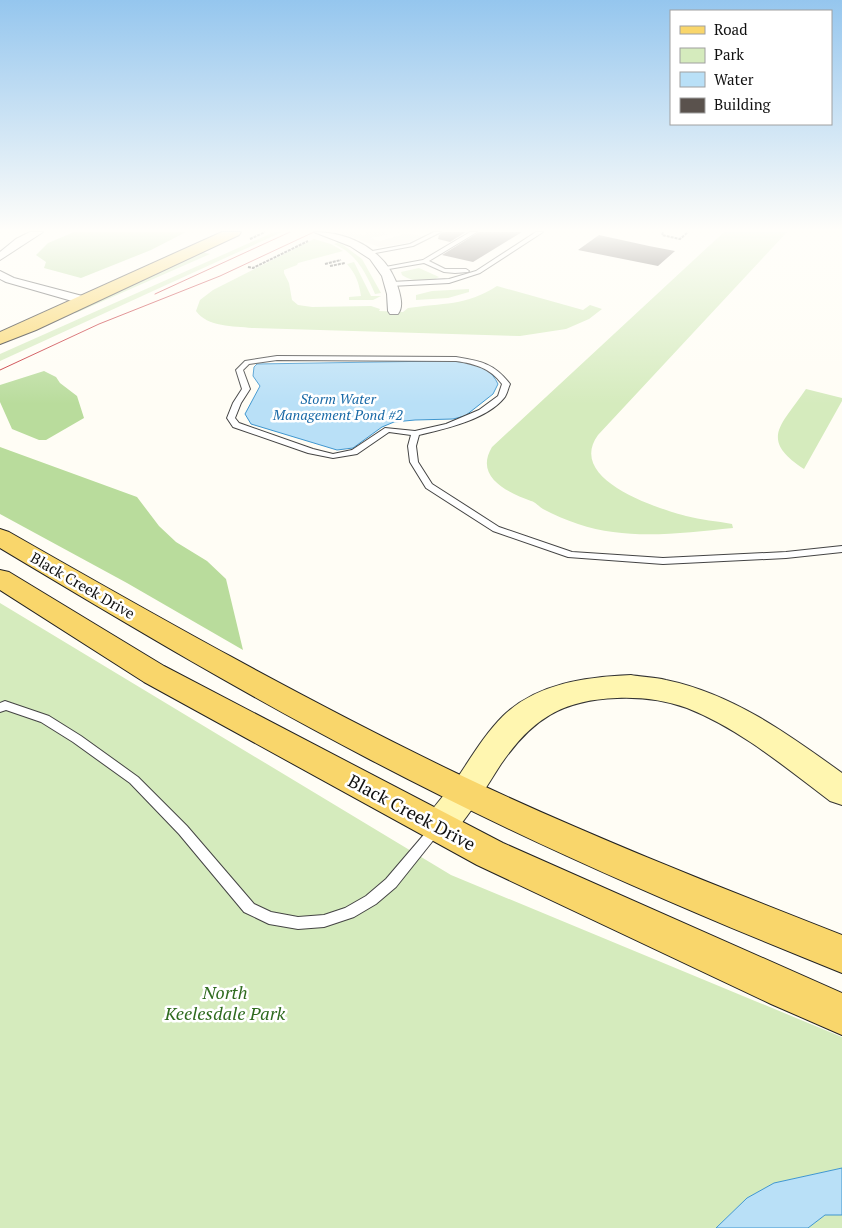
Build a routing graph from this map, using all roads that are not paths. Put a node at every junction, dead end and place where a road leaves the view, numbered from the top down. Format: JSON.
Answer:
{"nodes":[{"id":1,"x":43,"y":289,"type":"edge"},
{"id":2,"x":82,"y":289,"type":"edge"},
{"id":3,"x":109,"y":289,"type":"edge"},
{"id":4,"x":392,"y":289,"type":"edge"},
{"id":5,"x":66,"y":296,"type":"junction"},
{"id":6,"x":86,"y":301,"type":"junction"},
{"id":7,"x":394,"y":311,"type":"dead end"},
{"id":8,"x":0,"y":324,"type":"edge"},
{"id":9,"x":0,"y":339,"type":"edge"},
{"id":10,"x":415,"y":433,"type":"junction"},
{"id":11,"x":0,"y":537,"type":"edge"},
{"id":12,"x":842,"y":548,"type":"edge"},
{"id":13,"x":0,"y":578,"type":"edge"},
{"id":14,"x":0,"y":708,"type":"edge"},
{"id":15,"x":842,"y":791,"type":"edge"},
{"id":16,"x":466,"y":792,"type":"junction"},
{"id":17,"x":438,"y":826,"type":"junction"},
{"id":18,"x":842,"y":954,"type":"edge"},
{"id":19,"x":842,"y":1014,"type":"edge"}],
"edges":[{"from":1,"to":5,"type":"street"},
{"from":2,"to":5,"type":"main road"},
{"from":3,"to":6,"type":"main road"},
{"from":4,"to":7,"type":"street"},
{"from":5,"to":6,"type":"street"},
{"from":5,"to":8,"type":"main road"},
{"from":6,"to":9,"type":"main road"},
{"from":10,"to":10,"type":"lane"},
{"from":10,"to":12,"type":"lane"},
{"from":11,"to":16,"type":"main road","name":"Black Creek Drive"},
{"from":13,"to":17,"type":"main road","name":"Black Creek Drive"},
{"from":14,"to":17,"type":"lane"},
{"from":15,"to":16,"type":"street"},
{"from":16,"to":17,"type":"street"},
{"from":16,"to":18,"type":"main road","name":"Black Creek Drive"},
{"from":17,"to":19,"type":"main road","name":"Black Creek Drive"}]}
